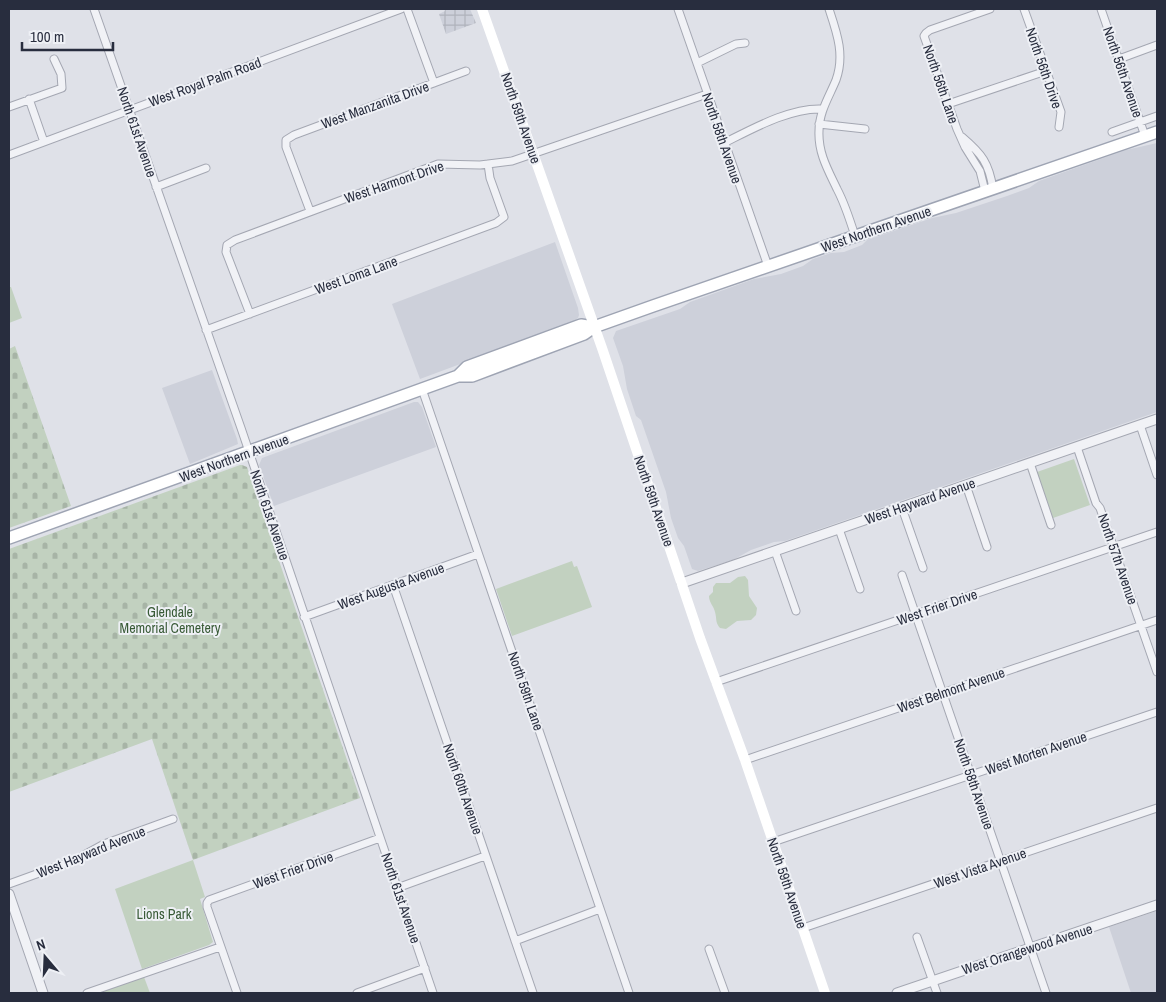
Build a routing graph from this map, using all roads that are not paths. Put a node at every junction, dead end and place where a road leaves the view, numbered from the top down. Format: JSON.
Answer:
{"nodes":[{"id":1,"x":94,"y":9,"type":"edge"},
{"id":2,"x":401,"y":9,"type":"edge"},
{"id":3,"x":406,"y":9,"type":"edge"},
{"id":4,"x":482,"y":9,"type":"edge"},
{"id":5,"x":678,"y":9,"type":"edge"},
{"id":6,"x":829,"y":9,"type":"edge"},
{"id":7,"x":990,"y":9,"type":"edge"},
{"id":8,"x":1024,"y":9,"type":"edge"},
{"id":9,"x":1101,"y":9,"type":"edge"},
{"id":10,"x":745,"y":42,"type":"dead end"},
{"id":11,"x":1157,"y":46,"type":"edge"},
{"id":12,"x":54,"y":58,"type":"dead end"},
{"id":13,"x":1119,"y":59,"type":"junction"},
{"id":14,"x":697,"y":64,"type":"junction"},
{"id":15,"x":1046,"y":70,"type":"junction"},
{"id":16,"x":466,"y":71,"type":"dead end"},
{"id":17,"x":434,"y":83,"type":"junction"},
{"id":18,"x":707,"y":94,"type":"junction"},
{"id":19,"x":29,"y":100,"type":"junction"},
{"id":20,"x":948,"y":104,"type":"junction"},
{"id":21,"x":9,"y":107,"type":"edge"},
{"id":22,"x":823,"y":109,"type":"junction"},
{"id":23,"x":129,"y":110,"type":"junction"},
{"id":24,"x":1157,"y":116,"type":"edge"},
{"id":25,"x":1140,"y":122,"type":"junction"},
{"id":26,"x":819,"y":124,"type":"junction"},
{"id":27,"x":1059,"y":127,"type":"dead end"},
{"id":28,"x":865,"y":129,"type":"dead end"},
{"id":29,"x":1112,"y":132,"type":"dead end"},
{"id":30,"x":1157,"y":132,"type":"edge"},
{"id":31,"x":1145,"y":136,"type":"junction"},
{"id":32,"x":44,"y":142,"type":"junction"},
{"id":33,"x":724,"y":143,"type":"junction"},
{"id":34,"x":534,"y":154,"type":"junction"},
{"id":35,"x":9,"y":155,"type":"edge"},
{"id":36,"x":488,"y":164,"type":"junction"},
{"id":37,"x":206,"y":168,"type":"dead end"},
{"id":38,"x":156,"y":186,"type":"junction"},
{"id":39,"x":989,"y":190,"type":"junction"},
{"id":40,"x":310,"y":212,"type":"junction"},
{"id":41,"x":855,"y":236,"type":"junction"},
{"id":42,"x":768,"y":266,"type":"junction"},
{"id":43,"x":250,"y":314,"type":"junction"},
{"id":44,"x":594,"y":327,"type":"junction"},
{"id":45,"x":206,"y":330,"type":"junction"},
{"id":46,"x":422,"y":389,"type":"junction"},
{"id":47,"x":1157,"y":419,"type":"edge"},
{"id":48,"x":1140,"y":425,"type":"junction"},
{"id":49,"x":1077,"y":447,"type":"junction"},
{"id":50,"x":249,"y":452,"type":"junction"},
{"id":51,"x":1030,"y":463,"type":"junction"},
{"id":52,"x":1157,"y":475,"type":"edge"},
{"id":53,"x":966,"y":486,"type":"junction"},
{"id":54,"x":902,"y":508,"type":"junction"},
{"id":55,"x":1051,"y":525,"type":"dead end"},
{"id":56,"x":839,"y":529,"type":"junction"},
{"id":57,"x":1157,"y":532,"type":"edge"},
{"id":58,"x":9,"y":538,"type":"edge"},
{"id":59,"x":987,"y":547,"type":"dead end"},
{"id":60,"x":1114,"y":547,"type":"junction"},
{"id":61,"x":775,"y":551,"type":"junction"},
{"id":62,"x":478,"y":554,"type":"junction"},
{"id":63,"x":923,"y":568,"type":"dead end"},
{"id":64,"x":902,"y":575,"type":"dead end"},
{"id":65,"x":682,"y":583,"type":"junction"},
{"id":66,"x":393,"y":585,"type":"junction"},
{"id":67,"x":860,"y":589,"type":"dead end"},
{"id":68,"x":796,"y":611,"type":"dead end"},
{"id":69,"x":915,"y":615,"type":"junction"},
{"id":70,"x":304,"y":617,"type":"junction"},
{"id":71,"x":1157,"y":620,"type":"edge"},
{"id":72,"x":1141,"y":626,"type":"junction"},
{"id":73,"x":1157,"y":672,"type":"edge"},
{"id":74,"x":716,"y":682,"type":"junction"},
{"id":75,"x":942,"y":693,"type":"junction"},
{"id":76,"x":1157,"y":712,"type":"edge"},
{"id":77,"x":745,"y":760,"type":"junction"},
{"id":78,"x":970,"y":775,"type":"junction"},
{"id":79,"x":1157,"y":808,"type":"edge"},
{"id":80,"x":173,"y":819,"type":"dead end"},
{"id":81,"x":380,"y":838,"type":"junction"},
{"id":82,"x":773,"y":842,"type":"junction"},
{"id":83,"x":486,"y":856,"type":"junction"},
{"id":84,"x":1000,"y":862,"type":"junction"},
{"id":85,"x":9,"y":884,"type":"edge"},
{"id":86,"x":397,"y":888,"type":"junction"},
{"id":87,"x":9,"y":894,"type":"edge"},
{"id":88,"x":1157,"y":905,"type":"edge"},
{"id":89,"x":600,"y":909,"type":"junction"},
{"id":90,"x":803,"y":928,"type":"junction"},
{"id":91,"x":917,"y":937,"type":"dead end"},
{"id":92,"x":515,"y":940,"type":"junction"},
{"id":93,"x":220,"y":947,"type":"junction"},
{"id":94,"x":1031,"y":948,"type":"junction"},
{"id":95,"x":709,"y":949,"type":"dead end"},
{"id":96,"x":425,"y":968,"type":"junction"},
{"id":97,"x":933,"y":980,"type":"junction"},
{"id":98,"x":43,"y":993,"type":"edge"},
{"id":99,"x":87,"y":993,"type":"edge"},
{"id":100,"x":237,"y":993,"type":"edge"},
{"id":101,"x":357,"y":993,"type":"edge"},
{"id":102,"x":433,"y":993,"type":"edge"},
{"id":103,"x":533,"y":993,"type":"edge"},
{"id":104,"x":629,"y":993,"type":"edge"},
{"id":105,"x":725,"y":993,"type":"edge"},
{"id":106,"x":825,"y":993,"type":"edge"},
{"id":107,"x":897,"y":993,"type":"edge"},
{"id":108,"x":937,"y":993,"type":"edge"},
{"id":109,"x":1046,"y":993,"type":"edge"}],
"edges":[{"from":1,"to":23,"type":"street","name":"North 61st Avenue"},
{"from":2,"to":23,"type":"street","name":"West Royal Palm Road"},
{"from":3,"to":17,"type":"street"},
{"from":4,"to":34,"type":"main road","name":"North 59th Avenue"},
{"from":5,"to":14,"type":"street","name":"North 58th Avenue"},
{"from":6,"to":22,"type":"street"},
{"from":7,"to":20,"type":"street","name":"North 56th Lane"},
{"from":8,"to":15,"type":"street","name":"North 56th Drive"},
{"from":9,"to":13,"type":"street","name":"North 56th Avenue"},
{"from":10,"to":14,"type":"street"},
{"from":11,"to":13,"type":"street"},
{"from":12,"to":19,"type":"street"},
{"from":13,"to":25,"type":"street","name":"North 56th Avenue"},
{"from":14,"to":18,"type":"street","name":"North 58th Avenue"},
{"from":15,"to":20,"type":"street"},
{"from":15,"to":27,"type":"street","name":"North 56th Drive"},
{"from":16,"to":17,"type":"street","name":"West Manzanita Drive"},
{"from":17,"to":40,"type":"street","name":"West Manzanita Drive"},
{"from":18,"to":33,"type":"street","name":"North 58th Avenue"},
{"from":18,"to":34,"type":"street","name":"West Harmont Drive"},
{"from":19,"to":21,"type":"street"},
{"from":19,"to":32,"type":"street"},
{"from":20,"to":39,"type":"street","name":"North 56th Lane"},
{"from":22,"to":26,"type":"street"},
{"from":22,"to":33,"type":"street"},
{"from":23,"to":32,"type":"street","name":"West Royal Palm Road"},
{"from":23,"to":38,"type":"street","name":"North 61st Avenue"},
{"from":24,"to":25,"type":"street"},
{"from":25,"to":29,"type":"street"},
{"from":25,"to":31,"type":"street","name":"North 56th Avenue"},
{"from":26,"to":28,"type":"street"},
{"from":26,"to":41,"type":"street"},
{"from":30,"to":31,"type":"main road","name":"West Northern Avenue"},
{"from":31,"to":39,"type":"main road","name":"West Northern Avenue"},
{"from":32,"to":35,"type":"street","name":"West Royal Palm Road"},
{"from":33,"to":42,"type":"street","name":"North 58th Avenue"},
{"from":34,"to":36,"type":"street","name":"West Harmont Drive"},
{"from":34,"to":44,"type":"main road","name":"North 59th Avenue"},
{"from":36,"to":40,"type":"street","name":"West Harmont Drive"},
{"from":36,"to":43,"type":"street","name":"West Loma Lane"},
{"from":37,"to":38,"type":"street"},
{"from":38,"to":45,"type":"street","name":"North 61st Avenue"},
{"from":39,"to":41,"type":"main road","name":"West Northern Avenue"},
{"from":40,"to":43,"type":"street","name":"West Harmont Drive"},
{"from":41,"to":42,"type":"main road","name":"West Northern Avenue"},
{"from":42,"to":44,"type":"main road","name":"West Northern Avenue"},
{"from":43,"to":45,"type":"street","name":"West Loma Lane"},
{"from":44,"to":46,"type":"main road","name":"West Northern Avenue"},
{"from":44,"to":65,"type":"main road","name":"North 59th Avenue"},
{"from":45,"to":50,"type":"street","name":"North 61st Avenue"},
{"from":46,"to":50,"type":"main road","name":"West Northern Avenue"},
{"from":46,"to":62,"type":"street","name":"North 59th Lane"},
{"from":47,"to":48,"type":"street","name":"West Hayward Avenue"},
{"from":48,"to":49,"type":"street","name":"West Hayward Avenue"},
{"from":48,"to":52,"type":"street"},
{"from":49,"to":51,"type":"street","name":"West Hayward Avenue"},
{"from":49,"to":60,"type":"street","name":"North 57th Avenue"},
{"from":50,"to":58,"type":"main road","name":"West Northern Avenue"},
{"from":50,"to":70,"type":"street","name":"North 61st Avenue"},
{"from":51,"to":53,"type":"street","name":"West Hayward Avenue"},
{"from":51,"to":55,"type":"street"},
{"from":53,"to":54,"type":"street","name":"West Hayward Avenue"},
{"from":53,"to":59,"type":"street"},
{"from":54,"to":56,"type":"street","name":"West Hayward Avenue"},
{"from":54,"to":63,"type":"street"},
{"from":56,"to":61,"type":"street","name":"West Hayward Avenue"},
{"from":56,"to":67,"type":"street"},
{"from":57,"to":60,"type":"street","name":"West Frier Drive"},
{"from":60,"to":69,"type":"street","name":"West Frier Drive"},
{"from":60,"to":72,"type":"street","name":"North 57th Avenue"},
{"from":61,"to":65,"type":"street","name":"West Hayward Avenue"},
{"from":61,"to":68,"type":"street"},
{"from":62,"to":66,"type":"street","name":"West Augusta Avenue"},
{"from":62,"to":89,"type":"street","name":"North 59th Lane"},
{"from":64,"to":69,"type":"street","name":"North 58th Avenue"},
{"from":65,"to":74,"type":"main road","name":"North 59th Avenue"},
{"from":66,"to":70,"type":"street","name":"West Augusta Avenue"},
{"from":66,"to":83,"type":"street","name":"North 60th Avenue"},
{"from":69,"to":74,"type":"street","name":"West Frier Drive"},
{"from":69,"to":75,"type":"street","name":"North 58th Avenue"},
{"from":70,"to":81,"type":"street","name":"North 61st Avenue"},
{"from":71,"to":72,"type":"street","name":"West Belmont Avenue"},
{"from":72,"to":73,"type":"street","name":"North 57th Avenue"},
{"from":72,"to":75,"type":"street","name":"West Belmont Avenue"},
{"from":74,"to":77,"type":"main road","name":"North 59th Avenue"},
{"from":75,"to":77,"type":"street","name":"West Belmont Avenue"},
{"from":75,"to":78,"type":"street","name":"North 58th Avenue"},
{"from":76,"to":78,"type":"street","name":"West Morten Avenue"},
{"from":77,"to":82,"type":"main road","name":"North 59th Avenue"},
{"from":78,"to":82,"type":"street","name":"West Morten Avenue"},
{"from":78,"to":84,"type":"street","name":"North 58th Avenue"},
{"from":79,"to":84,"type":"street","name":"West Vista Avenue"},
{"from":80,"to":85,"type":"street","name":"West Hayward Avenue"},
{"from":81,"to":86,"type":"street","name":"North 61st Avenue"},
{"from":81,"to":93,"type":"street","name":"West Frier Drive"},
{"from":82,"to":90,"type":"main road","name":"North 59th Avenue"},
{"from":83,"to":86,"type":"street"},
{"from":83,"to":92,"type":"street","name":"North 60th Avenue"},
{"from":84,"to":90,"type":"street","name":"West Vista Avenue"},
{"from":84,"to":94,"type":"street","name":"North 58th Avenue"},
{"from":86,"to":96,"type":"street","name":"North 61st Avenue"},
{"from":87,"to":98,"type":"street"},
{"from":88,"to":94,"type":"street","name":"West Orangewood Avenue"},
{"from":89,"to":92,"type":"street"},
{"from":89,"to":104,"type":"street","name":"North 59th Lane"},
{"from":90,"to":106,"type":"main road","name":"North 59th Avenue"},
{"from":91,"to":97,"type":"street"},
{"from":92,"to":103,"type":"street","name":"North 60th Avenue"},
{"from":93,"to":99,"type":"street"},
{"from":93,"to":100,"type":"street"},
{"from":94,"to":97,"type":"street","name":"West Orangewood Avenue"},
{"from":94,"to":109,"type":"street","name":"North 58th Avenue"},
{"from":95,"to":105,"type":"street"},
{"from":96,"to":101,"type":"street"},
{"from":96,"to":102,"type":"street","name":"North 61st Avenue"},
{"from":97,"to":107,"type":"street","name":"West Orangewood Avenue"},
{"from":97,"to":108,"type":"street"}]}
